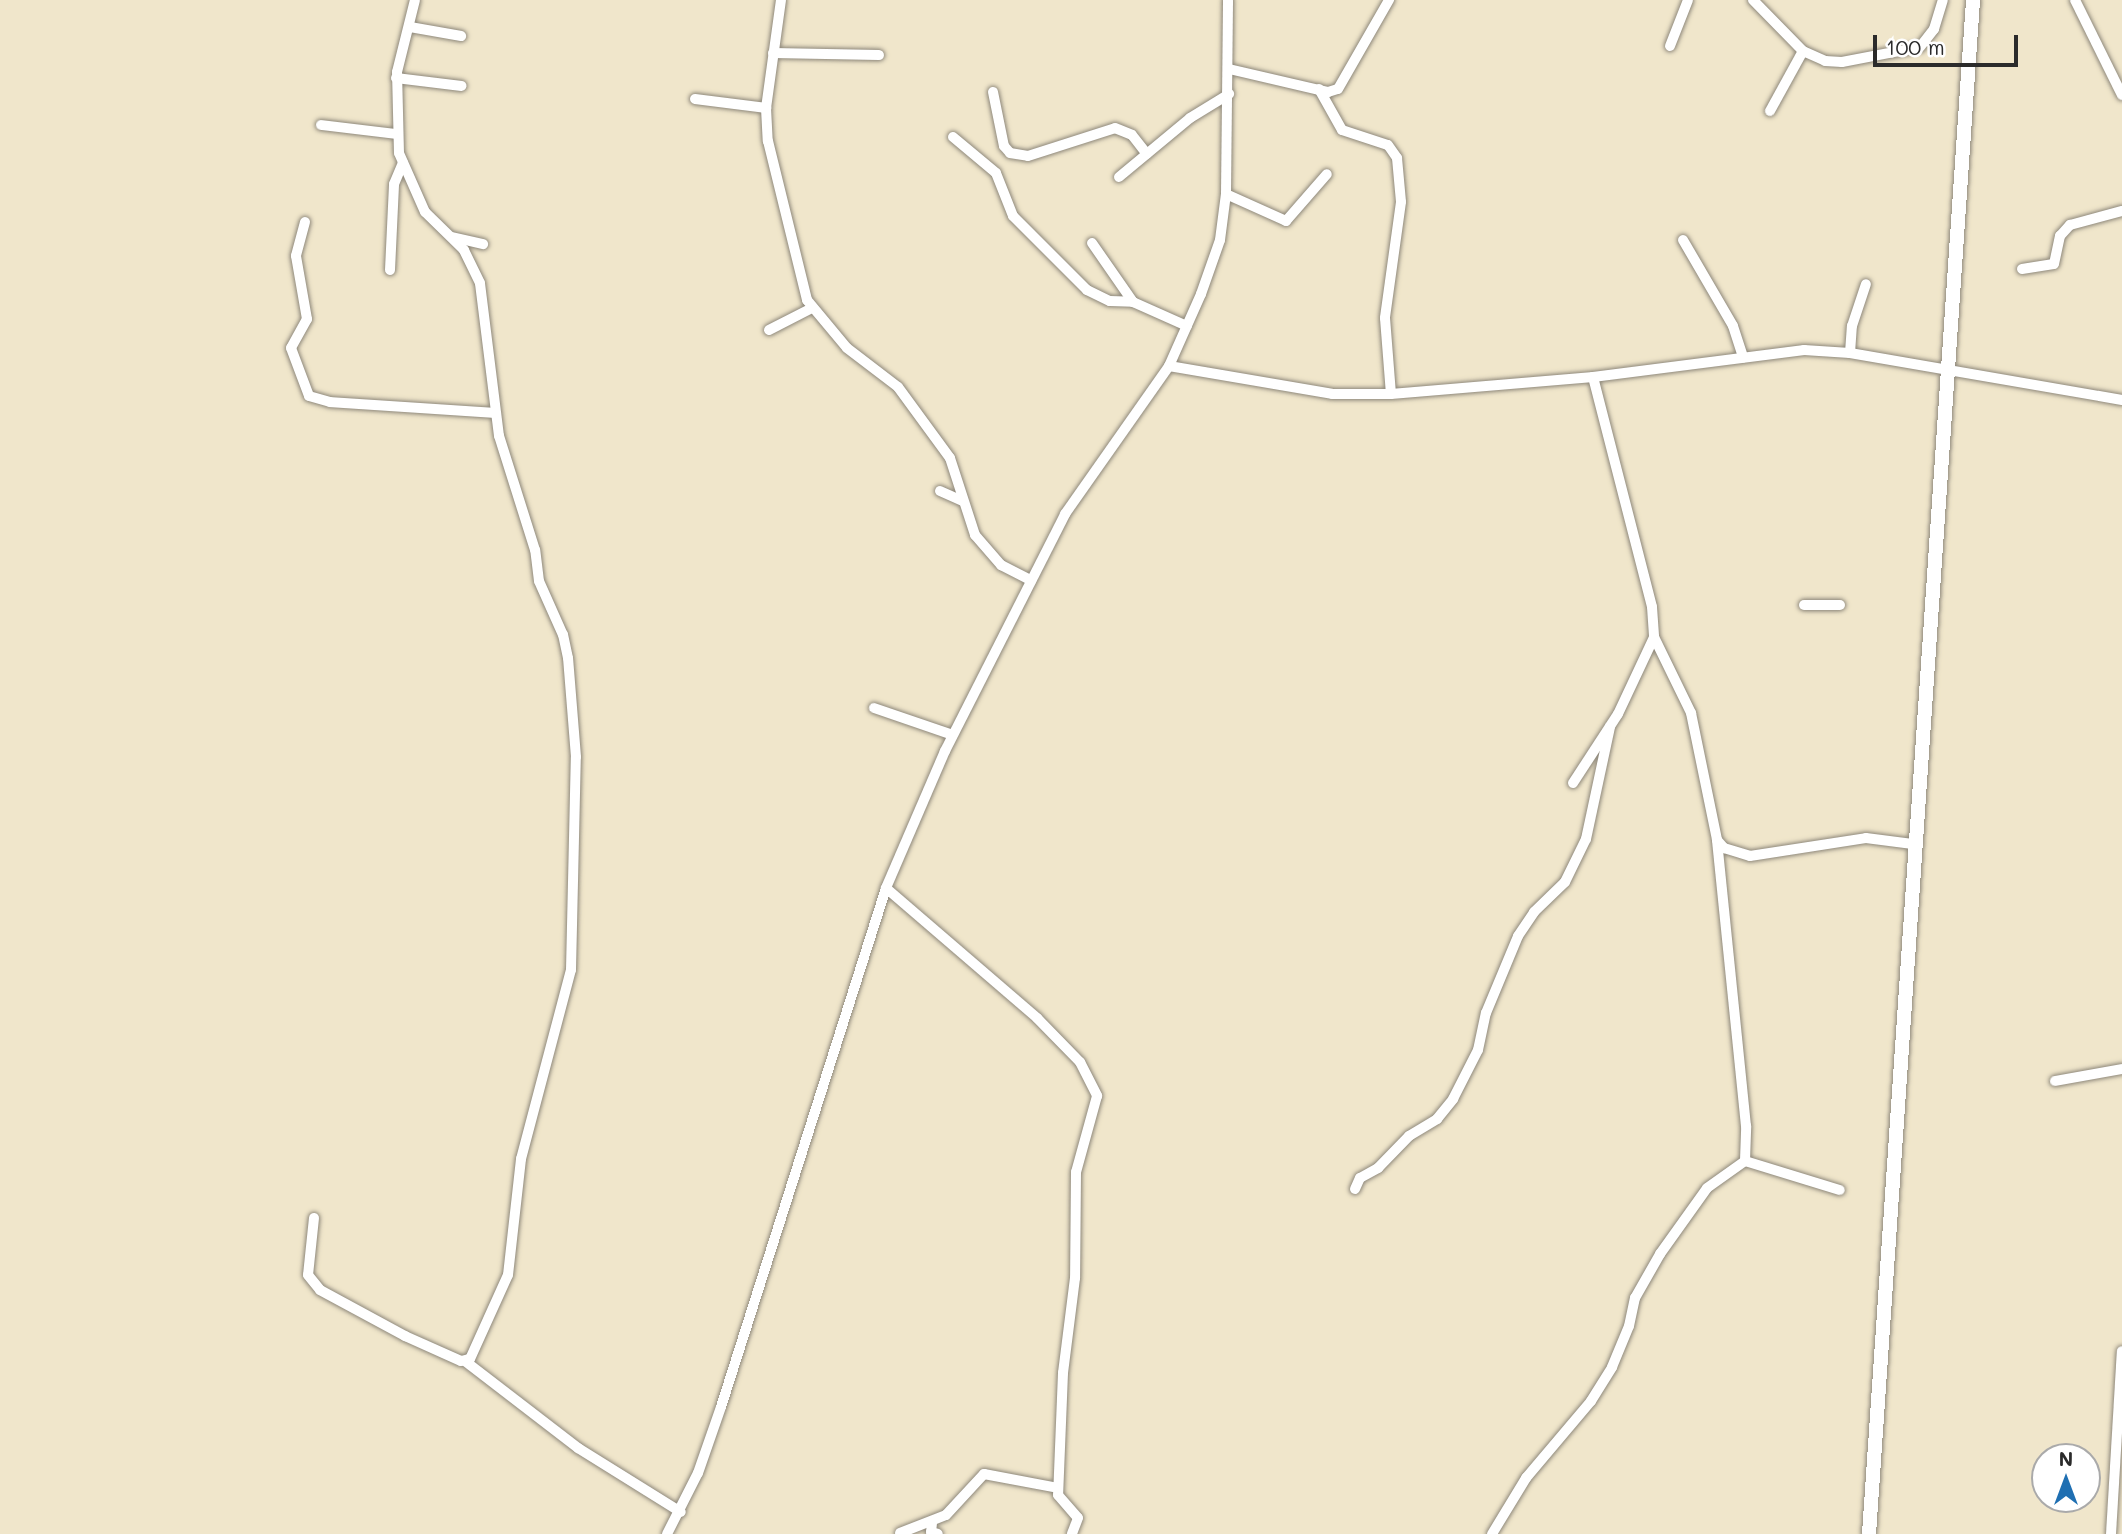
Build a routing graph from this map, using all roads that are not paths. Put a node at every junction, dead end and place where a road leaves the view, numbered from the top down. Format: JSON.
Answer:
{"nodes":[{"id":1,"x":415,"y":0,"type":"edge"},
{"id":2,"x":781,"y":0,"type":"edge"},
{"id":3,"x":1228,"y":0,"type":"edge"},
{"id":4,"x":1389,"y":0,"type":"edge"},
{"id":5,"x":1688,"y":0,"type":"edge"},
{"id":6,"x":1753,"y":0,"type":"edge"},
{"id":7,"x":1943,"y":0,"type":"edge"},
{"id":8,"x":1973,"y":0,"type":"edge"},
{"id":9,"x":2075,"y":0,"type":"edge"},
{"id":10,"x":410,"y":27,"type":"junction"},
{"id":11,"x":461,"y":36,"type":"dead end"},
{"id":12,"x":1670,"y":46,"type":"dead end"},
{"id":13,"x":1803,"y":51,"type":"junction"},
{"id":14,"x":773,"y":53,"type":"junction"},
{"id":15,"x":879,"y":55,"type":"dead end"},
{"id":16,"x":1229,"y":69,"type":"junction"},
{"id":17,"x":396,"y":78,"type":"junction"},
{"id":18,"x":462,"y":86,"type":"dead end"},
{"id":19,"x":1319,"y":89,"type":"junction"},
{"id":20,"x":993,"y":92,"type":"dead end"},
{"id":21,"x":1229,"y":94,"type":"junction"},
{"id":22,"x":2122,"y":94,"type":"edge"},
{"id":23,"x":695,"y":99,"type":"dead end"},
{"id":24,"x":766,"y":108,"type":"junction"},
{"id":25,"x":1770,"y":111,"type":"dead end"},
{"id":26,"x":321,"y":125,"type":"dead end"},
{"id":27,"x":396,"y":134,"type":"junction"},
{"id":28,"x":953,"y":136,"type":"dead end"},
{"id":29,"x":1147,"y":153,"type":"junction"},
{"id":30,"x":403,"y":163,"type":"junction"},
{"id":31,"x":1327,"y":174,"type":"dead end"},
{"id":32,"x":1119,"y":177,"type":"dead end"},
{"id":33,"x":1226,"y":194,"type":"junction"},
{"id":34,"x":2122,"y":211,"type":"edge"},
{"id":35,"x":305,"y":222,"type":"dead end"},
{"id":36,"x":445,"y":235,"type":"junction"},
{"id":37,"x":1683,"y":240,"type":"dead end"},
{"id":38,"x":1092,"y":243,"type":"dead end"},
{"id":39,"x":483,"y":244,"type":"dead end"},
{"id":40,"x":2022,"y":269,"type":"dead end"},
{"id":41,"x":390,"y":270,"type":"dead end"},
{"id":42,"x":1866,"y":284,"type":"dead end"},
{"id":43,"x":1133,"y":302,"type":"junction"},
{"id":44,"x":812,"y":308,"type":"junction"},
{"id":45,"x":1187,"y":326,"type":"junction"},
{"id":46,"x":769,"y":330,"type":"dead end"},
{"id":47,"x":1850,"y":353,"type":"junction"},
{"id":48,"x":1743,"y":357,"type":"junction"},
{"id":49,"x":1169,"y":366,"type":"junction"},
{"id":50,"x":1944,"y":371,"type":"junction"},
{"id":51,"x":1593,"y":377,"type":"junction"},
{"id":52,"x":1391,"y":394,"type":"junction"},
{"id":53,"x":2122,"y":400,"type":"edge"},
{"id":54,"x":495,"y":413,"type":"junction"},
{"id":55,"x":940,"y":491,"type":"dead end"},
{"id":56,"x":962,"y":501,"type":"junction"},
{"id":57,"x":1031,"y":580,"type":"junction"},
{"id":58,"x":1804,"y":605,"type":"dead end"},
{"id":59,"x":1840,"y":605,"type":"dead end"},
{"id":60,"x":1654,"y":637,"type":"junction"},
{"id":61,"x":874,"y":708,"type":"dead end"},
{"id":62,"x":1610,"y":727,"type":"junction"},
{"id":63,"x":953,"y":735,"type":"junction"},
{"id":64,"x":1573,"y":783,"type":"dead end"},
{"id":65,"x":1913,"y":844,"type":"junction"},
{"id":66,"x":1720,"y":846,"type":"junction"},
{"id":67,"x":886,"y":888,"type":"junction"},
{"id":68,"x":2122,"y":1069,"type":"edge"},
{"id":69,"x":2055,"y":1082,"type":"dead end"},
{"id":70,"x":1745,"y":1161,"type":"junction"},
{"id":71,"x":1355,"y":1189,"type":"dead end"},
{"id":72,"x":1840,"y":1190,"type":"dead end"},
{"id":73,"x":314,"y":1218,"type":"dead end"},
{"id":74,"x":2122,"y":1351,"type":"edge"},
{"id":75,"x":465,"y":1360,"type":"junction"},
{"id":76,"x":1058,"y":1488,"type":"junction"},
{"id":77,"x":681,"y":1512,"type":"junction"},
{"id":78,"x":932,"y":1523,"type":"junction"},
{"id":79,"x":900,"y":1532,"type":"edge"},
{"id":80,"x":667,"y":1534,"type":"edge"},
{"id":81,"x":938,"y":1534,"type":"edge"},
{"id":82,"x":1072,"y":1534,"type":"edge"},
{"id":83,"x":1492,"y":1534,"type":"edge"},
{"id":84,"x":1869,"y":1534,"type":"edge"},
{"id":85,"x":2111,"y":1534,"type":"edge"}],
"edges":[{"from":1,"to":10,"type":"street"},
{"from":2,"to":14,"type":"street"},
{"from":3,"to":16,"type":"street"},
{"from":4,"to":19,"type":"street"},
{"from":5,"to":12,"type":"street"},
{"from":6,"to":13,"type":"street"},
{"from":7,"to":13,"type":"street"},
{"from":8,"to":50,"type":"main road"},
{"from":9,"to":22,"type":"street"},
{"from":10,"to":11,"type":"street"},
{"from":10,"to":17,"type":"street"},
{"from":13,"to":25,"type":"street"},
{"from":14,"to":15,"type":"street"},
{"from":14,"to":24,"type":"street"},
{"from":16,"to":19,"type":"street"},
{"from":16,"to":21,"type":"street"},
{"from":17,"to":18,"type":"street"},
{"from":17,"to":27,"type":"street"},
{"from":19,"to":52,"type":"street"},
{"from":20,"to":29,"type":"street"},
{"from":21,"to":29,"type":"street"},
{"from":21,"to":33,"type":"street"},
{"from":23,"to":24,"type":"street"},
{"from":24,"to":44,"type":"street"},
{"from":26,"to":27,"type":"street"},
{"from":27,"to":30,"type":"street"},
{"from":28,"to":43,"type":"street"},
{"from":29,"to":32,"type":"street"},
{"from":30,"to":36,"type":"street"},
{"from":30,"to":41,"type":"street"},
{"from":31,"to":33,"type":"street"},
{"from":33,"to":45,"type":"street"},
{"from":34,"to":40,"type":"street"},
{"from":35,"to":54,"type":"street"},
{"from":36,"to":39,"type":"street"},
{"from":36,"to":54,"type":"street"},
{"from":37,"to":48,"type":"street"},
{"from":38,"to":43,"type":"street"},
{"from":42,"to":47,"type":"street"},
{"from":43,"to":45,"type":"street"},
{"from":44,"to":46,"type":"street"},
{"from":44,"to":56,"type":"street"},
{"from":45,"to":49,"type":"street"},
{"from":47,"to":48,"type":"street"},
{"from":47,"to":50,"type":"street"},
{"from":48,"to":51,"type":"street"},
{"from":49,"to":52,"type":"street"},
{"from":49,"to":57,"type":"street"},
{"from":50,"to":53,"type":"street"},
{"from":50,"to":65,"type":"main road"},
{"from":51,"to":52,"type":"street"},
{"from":51,"to":60,"type":"street"},
{"from":54,"to":75,"type":"street"},
{"from":55,"to":56,"type":"street"},
{"from":56,"to":57,"type":"street"},
{"from":57,"to":63,"type":"street"},
{"from":58,"to":59,"type":"street"},
{"from":60,"to":62,"type":"street"},
{"from":60,"to":66,"type":"street"},
{"from":61,"to":63,"type":"street"},
{"from":62,"to":64,"type":"street"},
{"from":62,"to":71,"type":"street"},
{"from":63,"to":67,"type":"street"},
{"from":65,"to":66,"type":"street"},
{"from":65,"to":84,"type":"main road"},
{"from":66,"to":70,"type":"street"},
{"from":67,"to":76,"type":"street"},
{"from":67,"to":77,"type":"street"},
{"from":68,"to":69,"type":"street"},
{"from":70,"to":72,"type":"street"},
{"from":70,"to":83,"type":"street"},
{"from":73,"to":75,"type":"street"},
{"from":74,"to":85,"type":"street"},
{"from":75,"to":77,"type":"street"},
{"from":76,"to":78,"type":"street"},
{"from":76,"to":82,"type":"street"},
{"from":77,"to":80,"type":"street"},
{"from":78,"to":79,"type":"street"},
{"from":78,"to":81,"type":"street"}]}
